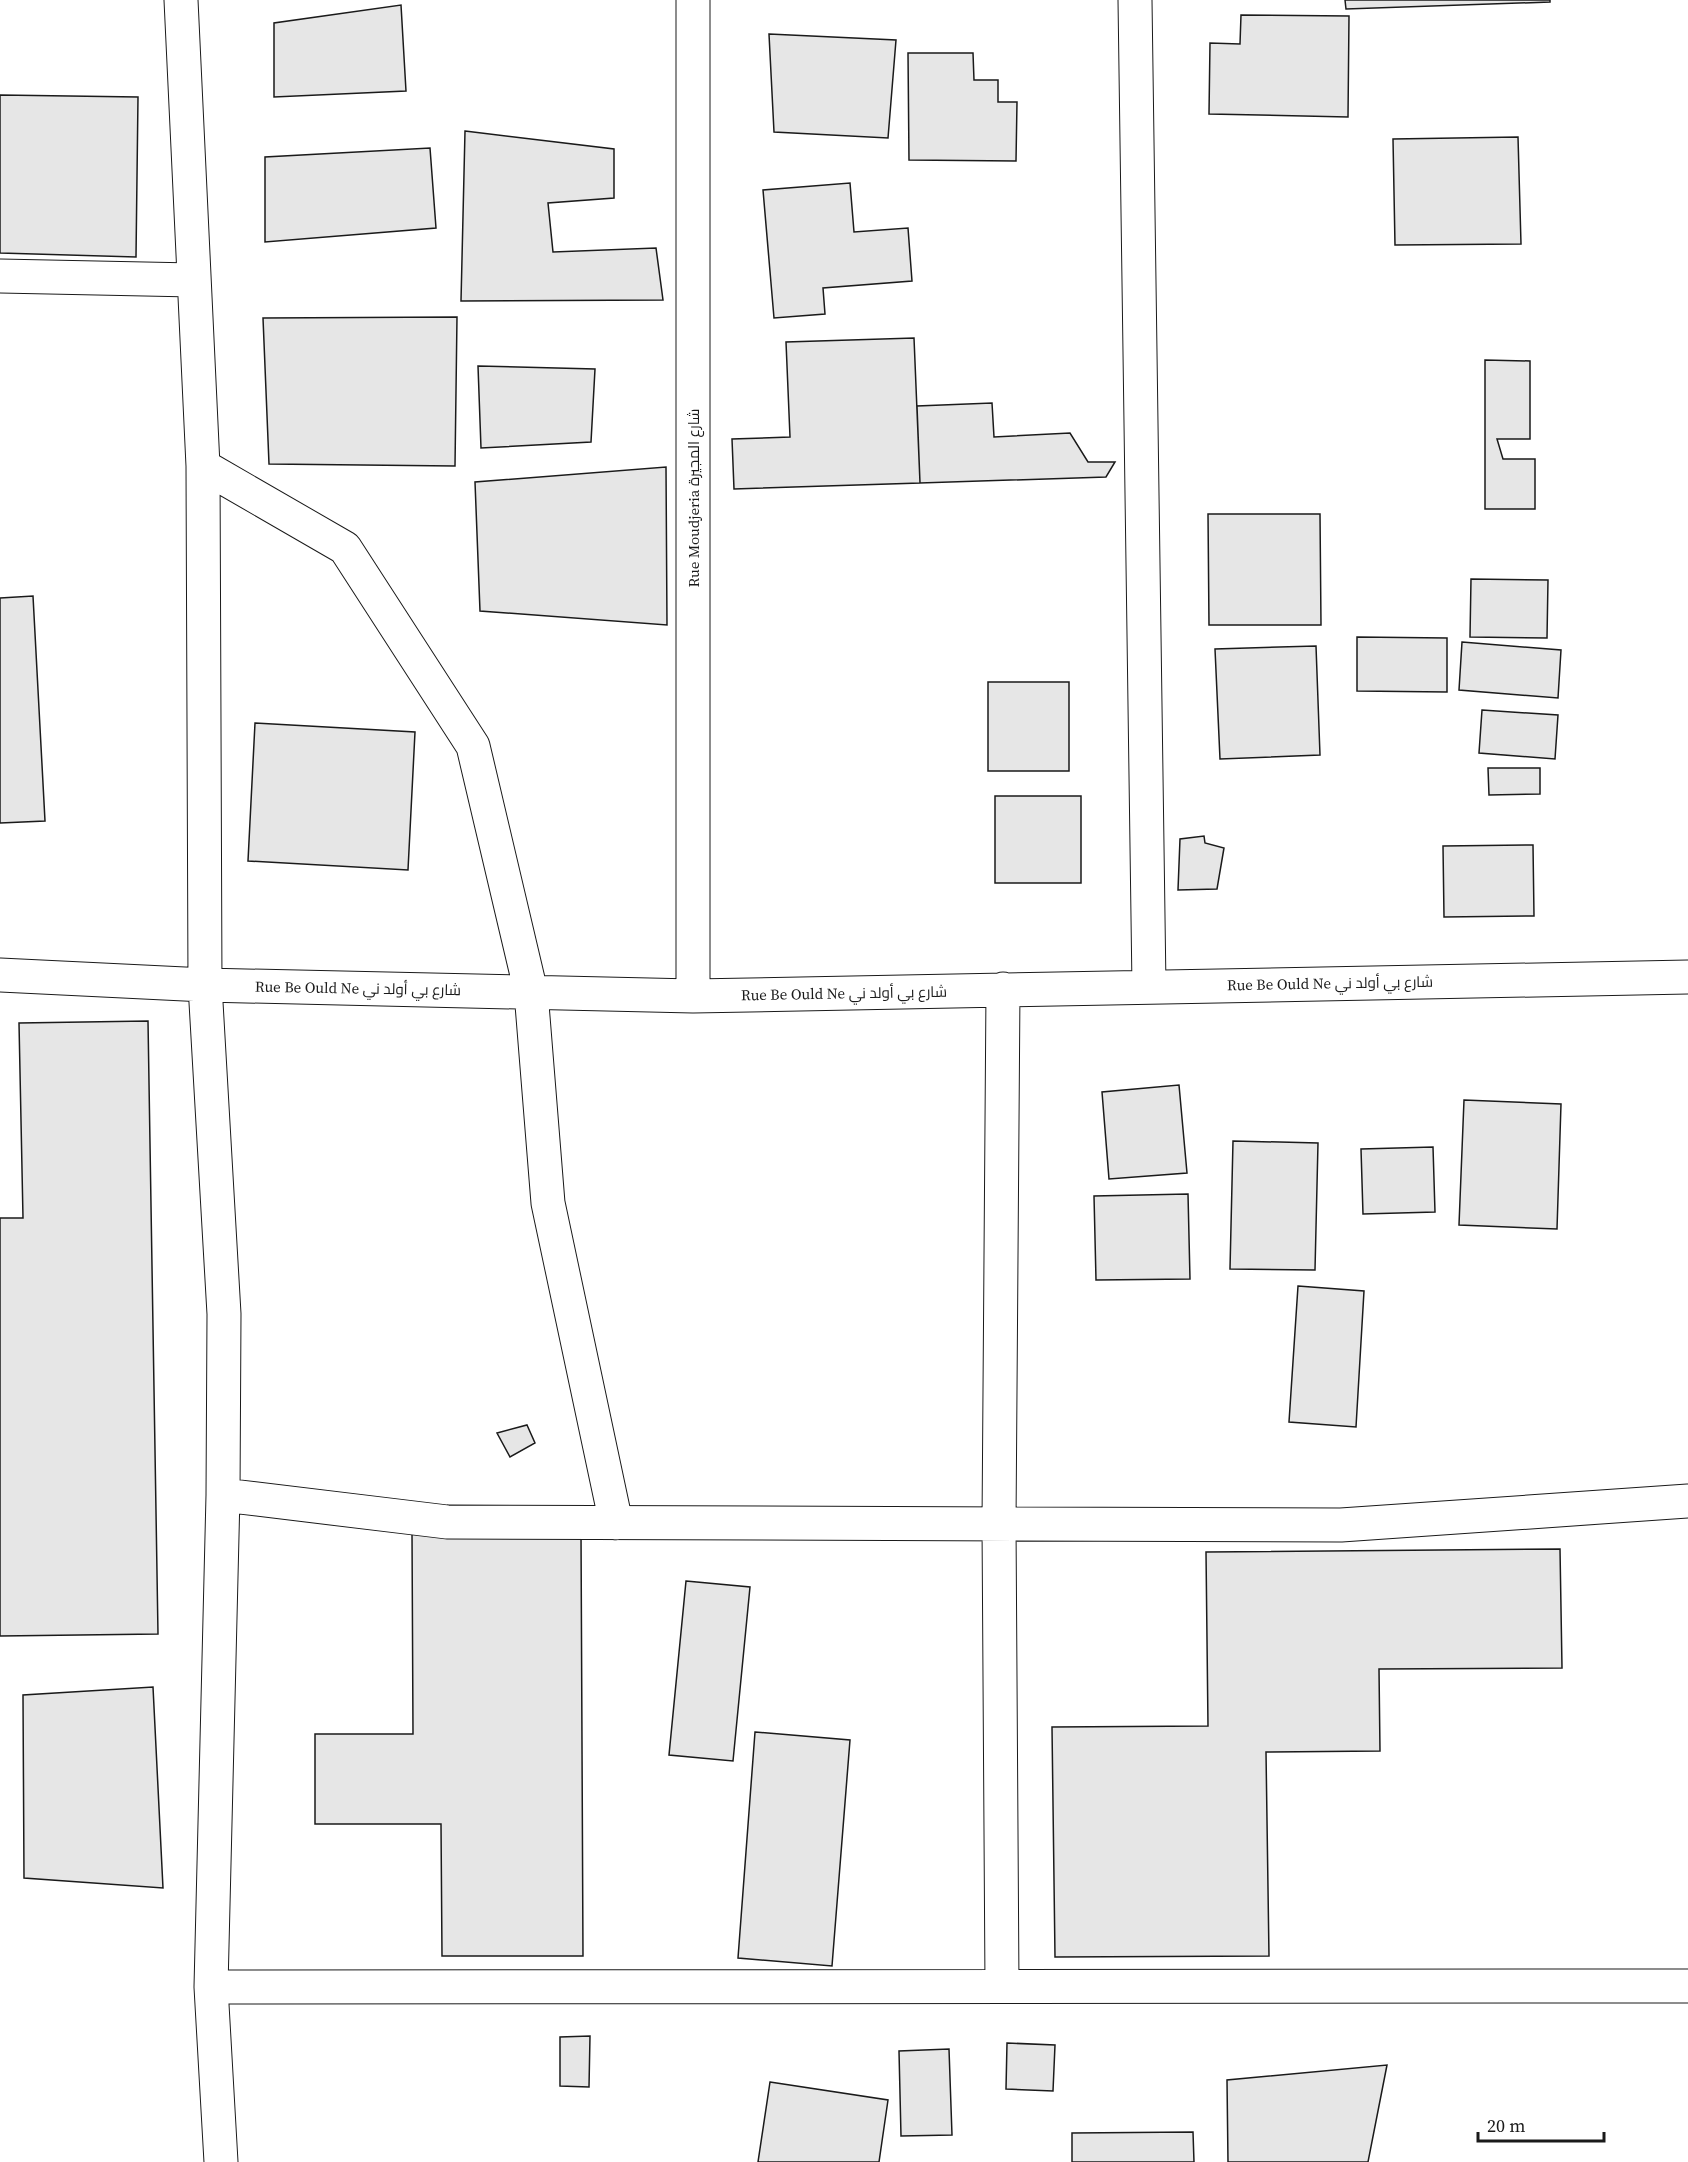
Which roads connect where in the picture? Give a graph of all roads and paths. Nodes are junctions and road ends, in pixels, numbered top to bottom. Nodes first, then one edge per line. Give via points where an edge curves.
1 (181, 0) edge
2 (693, 0) edge
3 (1134, 0) edge
4 (0, 276) edge
5 (193, 280) junction
6 (203, 466) junction
7 (0, 975) edge
8 (1688, 977) edge
9 (205, 985) junction
10 (1149, 987) junction
11 (1003, 989) junction
12 (531, 992) junction
13 (693, 996) junction
14 (223, 1495) junction
15 (1688, 1502) edge
16 (616, 1523) junction
17 (999, 1524) junction
18 (1002, 1986) junction
19 (1688, 1986) edge
20 (211, 1987) junction
21 (221, 2162) edge

1 - 5 street
2 - 13 street, Rue Moudjeria شارع المجيرة
3 - 10 street
4 - 5 street
5 - 6 street
6 - 9 street
6 - 12 street via 345,548 473,746
7 - 9 street, Rue Be Ould Ne شارع بي أولد ني
8 - 10 street, Rue Be Ould Ne شارع بي أولد ني
9 - 12 street, Rue Be Ould Ne شارع بي أولد ني
9 - 14 street via 224,1314
10 - 11 street, Rue Be Ould Ne شارع بي أولد ني
11 - 13 street, Rue Be Ould Ne شارع بي أولد ني
11 - 17 street
12 - 13 street, Rue Be Ould Ne شارع بي أولد ني
12 - 16 street via 548,1203
14 - 16 street via 447,1522
14 - 20 street
15 - 17 street via 1341,1525
16 - 17 street
17 - 18 street
18 - 19 street
18 - 20 street
20 - 21 street

